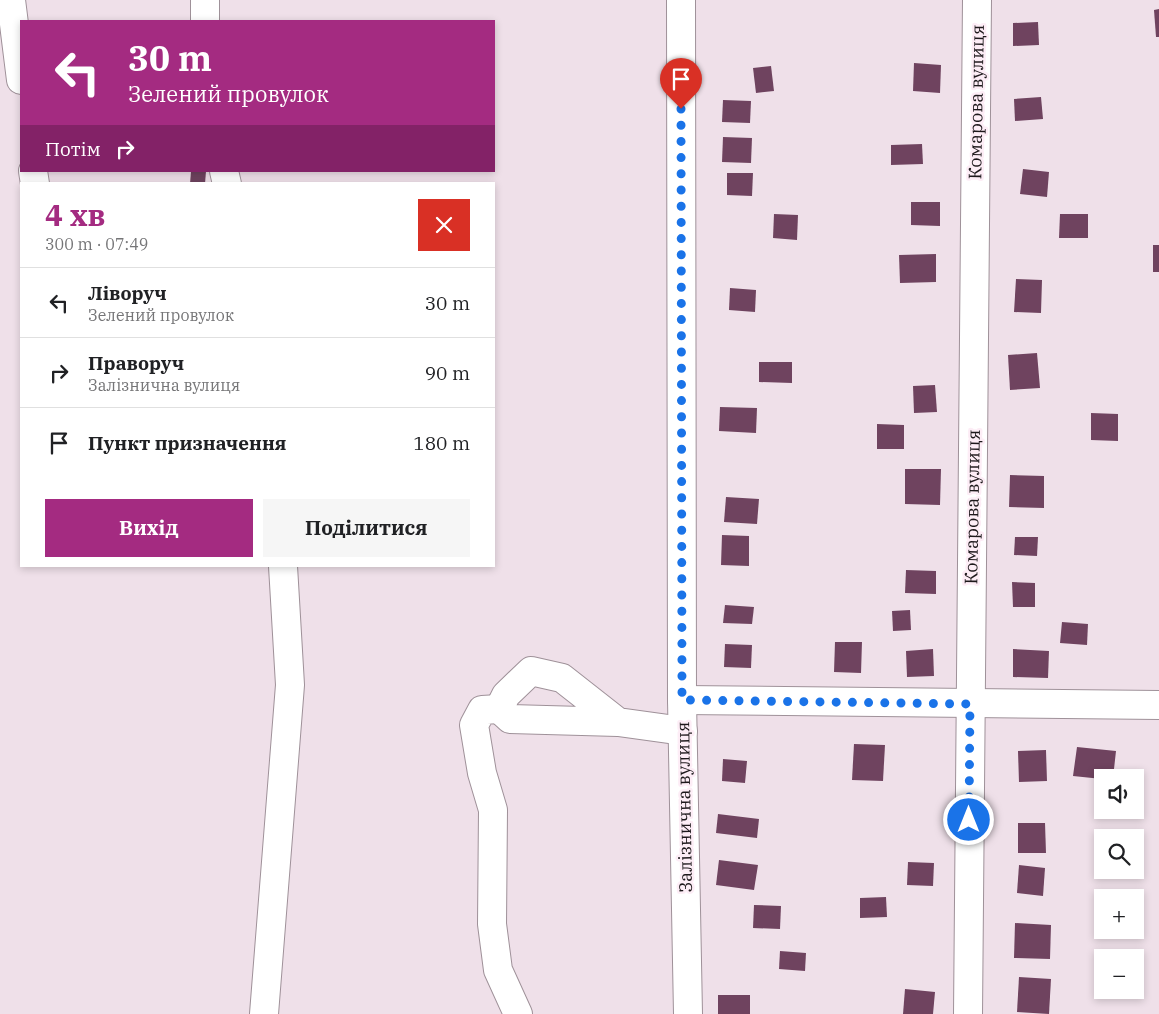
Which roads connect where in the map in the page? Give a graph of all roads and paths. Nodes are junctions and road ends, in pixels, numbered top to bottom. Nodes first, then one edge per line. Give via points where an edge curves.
1 (11, 0) edge
2 (205, 0) edge
3 (680, 0) edge
4 (977, 0) edge
5 (205, 20) edge
6 (20, 72) edge
7 (283, 567) edge
8 (682, 700) junction
9 (970, 704) junction
10 (1159, 705) edge
11 (499, 709) junction
12 (618, 722) junction
13 (683, 731) junction
14 (264, 1014) edge
15 (518, 1014) edge
16 (688, 1014) edge
17 (968, 1014) edge

1 - 6 street
2 - 5 street
3 - 8 street, Залізнична вулиця
4 - 9 street, Комарова вулиця
7 - 14 street via 290,685
8 - 9 street
8 - 13 street, Залізнична вулиця
9 - 10 street
9 - 17 street, Комарова вулиця
11 - 12 street via 510,719
11 - 12 street via 506,695 532,671 562,678
11 - 15 street via 482,710 474,725 482,773 493,810 492,924 498,970
12 - 13 street
13 - 16 street, Залізнична вулиця

